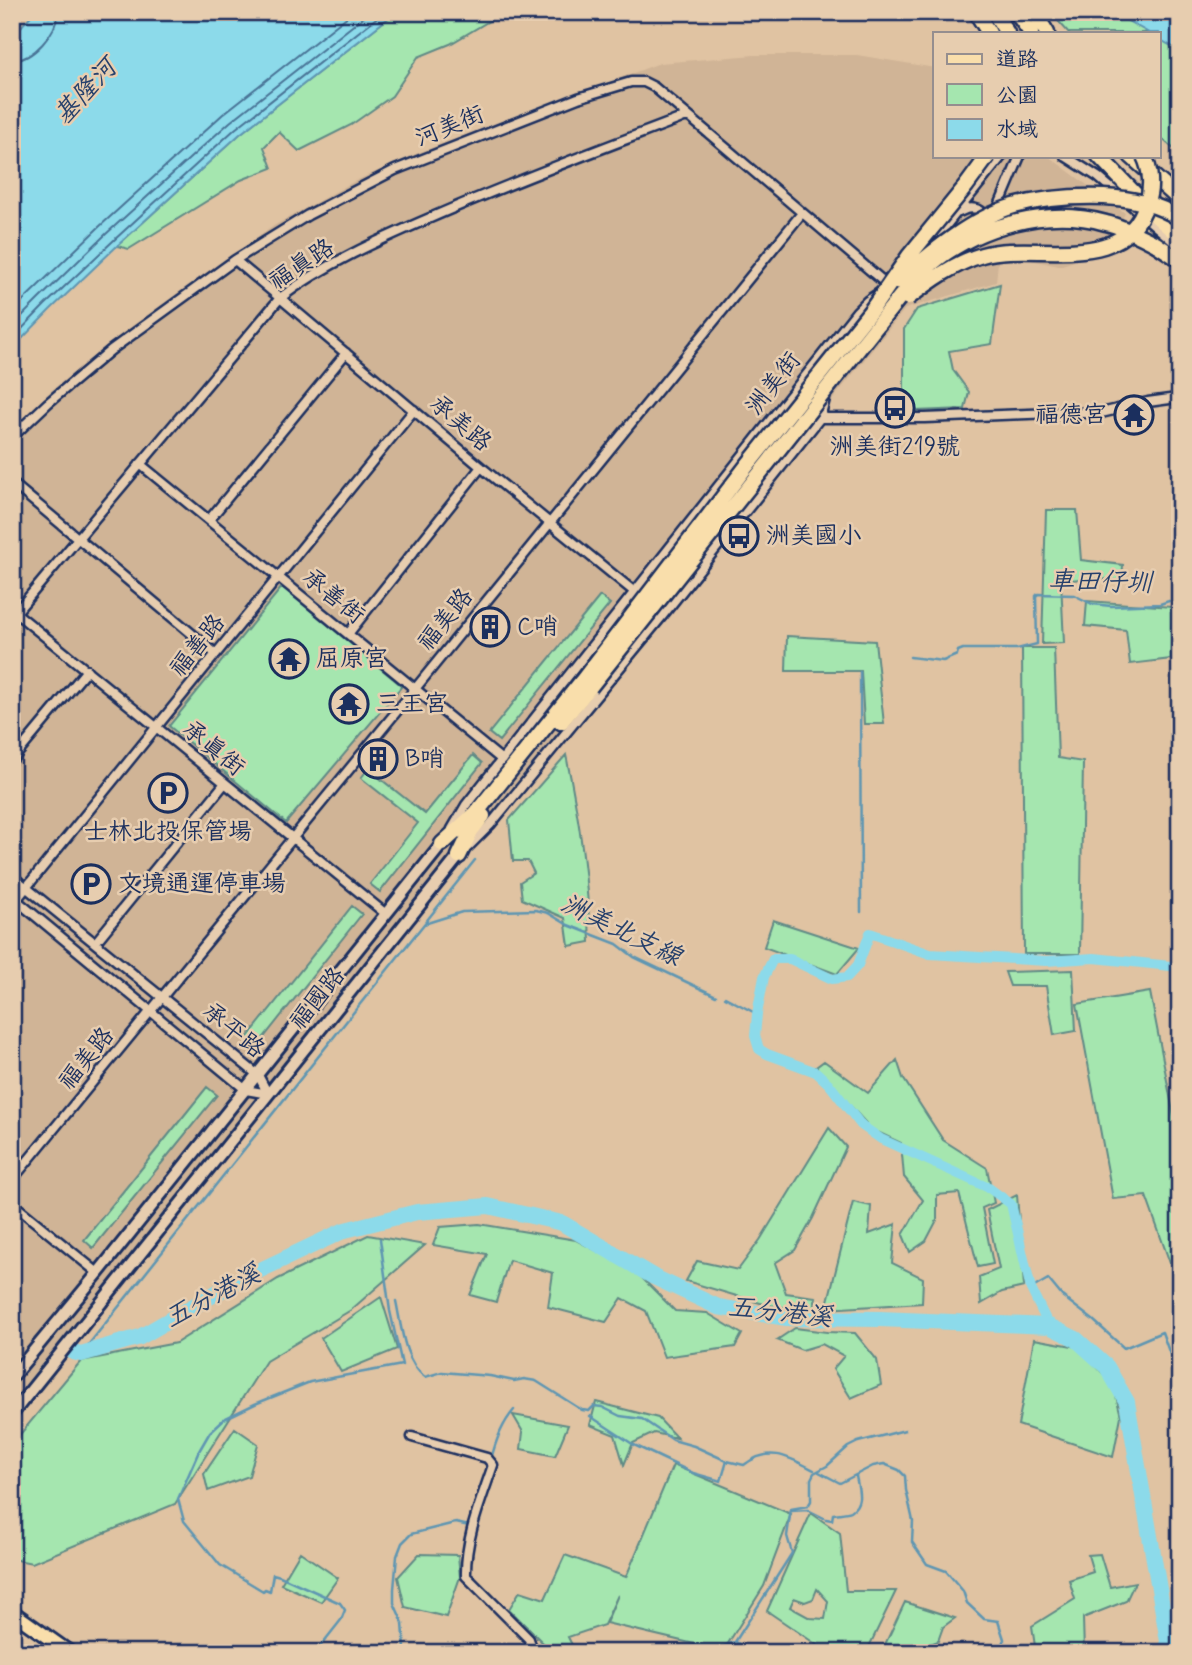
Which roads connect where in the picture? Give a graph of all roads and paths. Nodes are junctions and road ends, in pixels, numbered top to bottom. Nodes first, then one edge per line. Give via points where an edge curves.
1 (976, 12) edge
2 (994, 12) edge
3 (1016, 12) edge
4 (1034, 12) edge
5 (988, 32) edge
6 (1006, 32) edge
7 (1030, 32) edge
8 (1046, 32) edge
9 (687, 116) junction
10 (987, 158) edge
11 (1000, 158) edge
12 (1019, 158) edge
13 (1068, 158) edge
14 (1101, 158) edge
15 (1133, 158) edge
16 (1145, 158) edge
17 (1180, 200) edge
18 (956, 213) junction
19 (802, 214) junction
20 (1180, 219) edge
21 (989, 227) junction
22 (1180, 237) edge
23 (1180, 247) edge
24 (235, 260) junction
25 (1180, 260) edge
26 (890, 287) junction
27 (280, 298) junction
28 (904, 299) junction
29 (879, 312) junction
30 (346, 354) junction
31 (1177, 398) dead end
32 (414, 410) junction
33 (820, 418) junction
34 (12, 437) edge
35 (140, 464) junction
36 (481, 467) junction
37 (12, 483) edge
38 (209, 520) junction
39 (550, 523) junction
40 (78, 538) junction
41 (279, 577) junction
42 (634, 592) junction
43 (14, 615) edge
44 (663, 615) junction
45 (348, 634) junction
46 (216, 654) junction
47 (86, 670) junction
48 (586, 684) junction
49 (415, 689) junction
50 (157, 727) junction
51 (502, 760) junction
52 (12, 761) edge
53 (225, 783) junction
54 (293, 838) junction
55 (442, 844) junction
56 (459, 856) junction
57 (12, 876) edge
58 (27, 888) junction
59 (14, 901) edge
60 (386, 914) junction
61 (95, 943) junction
62 (161, 998) junction
63 (151, 1010) junction
64 (258, 1075) junction
65 (246, 1090) junction
66 (268, 1094) junction
67 (12, 1180) edge
68 (12, 1203) edge
69 (98, 1273) junction
70 (12, 1377) edge
71 (12, 1414) edge
72 (412, 1437) dead end
73 (12, 1612) edge
74 (12, 1646) edge
75 (22, 1653) edge
76 (70, 1653) edge
77 (527, 1653) edge

1 - 5 highway
2 - 6 highway
3 - 7 highway
4 - 8 highway
9 - 19 street, 河美街
9 - 24 street, 河美街 via 644,82 578,98 395,170
9 - 27 street, 福真路 via 494,190 382,239
10 - 29 highway, bridge via 909,256
11 - 18 street, 洲美街
12 - 21 street, 洲美街
13 - 23 street via 1098,177
14 - 22 highway, bridge
15 - 17 highway, bridge
16 - 29 highway, bridge via 1149,197 1135,225 1120,239 1086,251 982,255
18 - 21 street via 979,209
18 - 26 street, 洲美街 via 910,270
19 - 26 street, 河美街
19 - 39 street, 福美路
20 - 29 highway, bridge via 1132,200 1110,197 1070,196 1012,207 966,229 919,262
21 - 28 street, 洲美街 via 965,266
24 - 27 street, 承美路
24 - 34 street, 河美街 via 111,350
25 - 29 highway, bridge via 1107,223 1078,218 1020,221 987,231 951,250
26 - 28 street, 河美街
26 - 42 street, 洲美街 via 857,311
27 - 30 street, 承美路
27 - 35 street, 福真路
28 - 33 street, 洲美街 via 874,323 846,355 834,374
29 - 48 highway, bridge
30 - 32 street, 承美路
30 - 38 street
31 - 33 street via 1101,413
32 - 36 street, 承美路
32 - 41 street, 福善路
33 - 44 street, 洲美街
35 - 38 street, 承善街
35 - 40 street, 福真路
36 - 39 street, 承美路
36 - 45 street
37 - 40 street
38 - 41 street, 承善街
39 - 42 street, 承美路
39 - 49 street, 福美路
40 - 43 street, 福真路
40 - 46 street
41 - 45 street, 承善街
41 - 46 street, 福善路
42 - 44 street, 承美路
42 - 51 street, 福國路
43 - 47 street, 承真街
44 - 56 street, 福國路 via 490,825
45 - 49 street, 承善街
46 - 50 street, 福善路
47 - 50 street, 承真街
47 - 52 street
48 - 55 highway via 476,813
48 - 56 highway via 471,831
49 - 51 street, 承善街
49 - 54 street, 福美路
50 - 53 street, 承真街
50 - 58 street, 福善路
51 - 55 street, 福國路
53 - 54 street, 承真街
53 - 61 street
54 - 60 street, 承真街
54 - 62 street, 福美路
55 - 60 street, 福國路
56 - 66 street, 福國路
57 - 58 street, 承平路
58 - 59 street, 福善路
58 - 61 street, 承平路
59 - 63 street, 承平路
60 - 64 street, 福國路
61 - 62 street, 承平路
62 - 63 street, 福美路
62 - 64 street, 承平路
63 - 65 street, 承平路
63 - 67 street, 福美路
64 - 65 street, 福國路
64 - 66 street, 承平路
65 - 66 street, 承平路
65 - 69 street, 福國路
66 - 71 street, 福國路
68 - 69 street
69 - 70 street, 福國路
72 - 77 street via 487,1458 493,1465 465,1558 466,1576 529,1639
73 - 76 main road
74 - 75 main road

